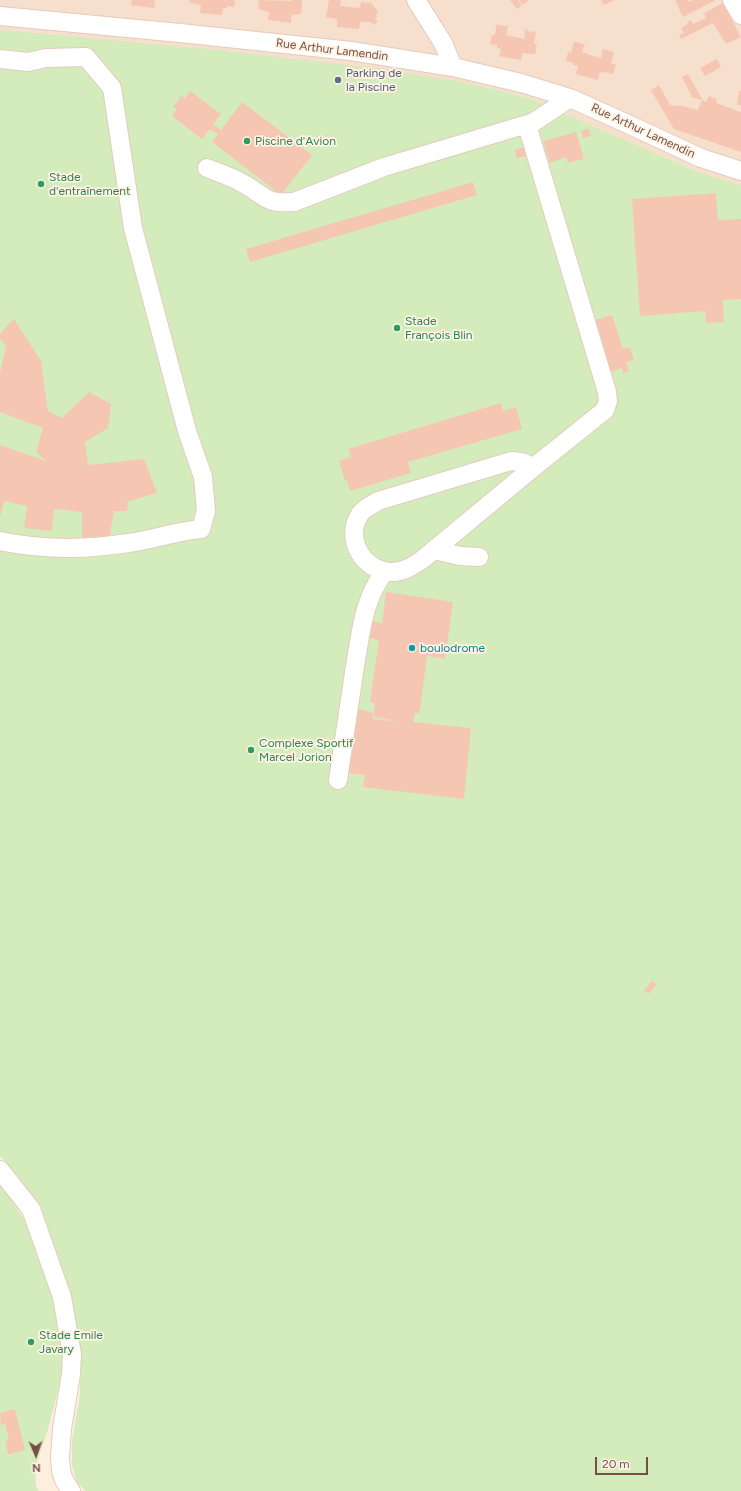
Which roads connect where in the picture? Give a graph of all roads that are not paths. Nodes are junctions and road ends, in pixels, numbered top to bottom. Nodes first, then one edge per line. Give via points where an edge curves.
1 (416, 0) edge
2 (732, 0) edge
3 (741, 15) edge
4 (0, 16) edge
5 (0, 59) edge
6 (453, 68) junction
7 (570, 98) junction
8 (526, 125) junction
9 (207, 168) dead end
10 (741, 171) edge
11 (534, 467) junction
12 (0, 541) edge
13 (434, 550) junction
14 (479, 558) dead end
15 (385, 571) junction
16 (338, 780) dead end
17 (0, 1170) edge
18 (71, 1491) edge

1 - 6 street via 443,43
2 - 3 street
4 - 6 street, Rue Arthur Lamendin via 343,50
5 - 12 street via 28,62 46,58 86,57 112,88 133,228 186,431 203,477 206,510 201,529 130,543 79,549
6 - 7 street, Rue Arthur Lamendin via 521,83
7 - 8 street
7 - 10 street, Rue Arthur Lamendin via 701,158
8 - 9 street via 384,167 294,202 268,201 243,184
8 - 11 street via 608,401 606,410
11 - 13 street
11 - 15 street via 511,461 378,501 368,507 360,513 356,525 356,546 369,564
13 - 14 street
13 - 15 street via 408,569
15 - 16 street via 365,608
17 - 18 street via 31,1209 62,1297 72,1354 60,1457 62,1476

